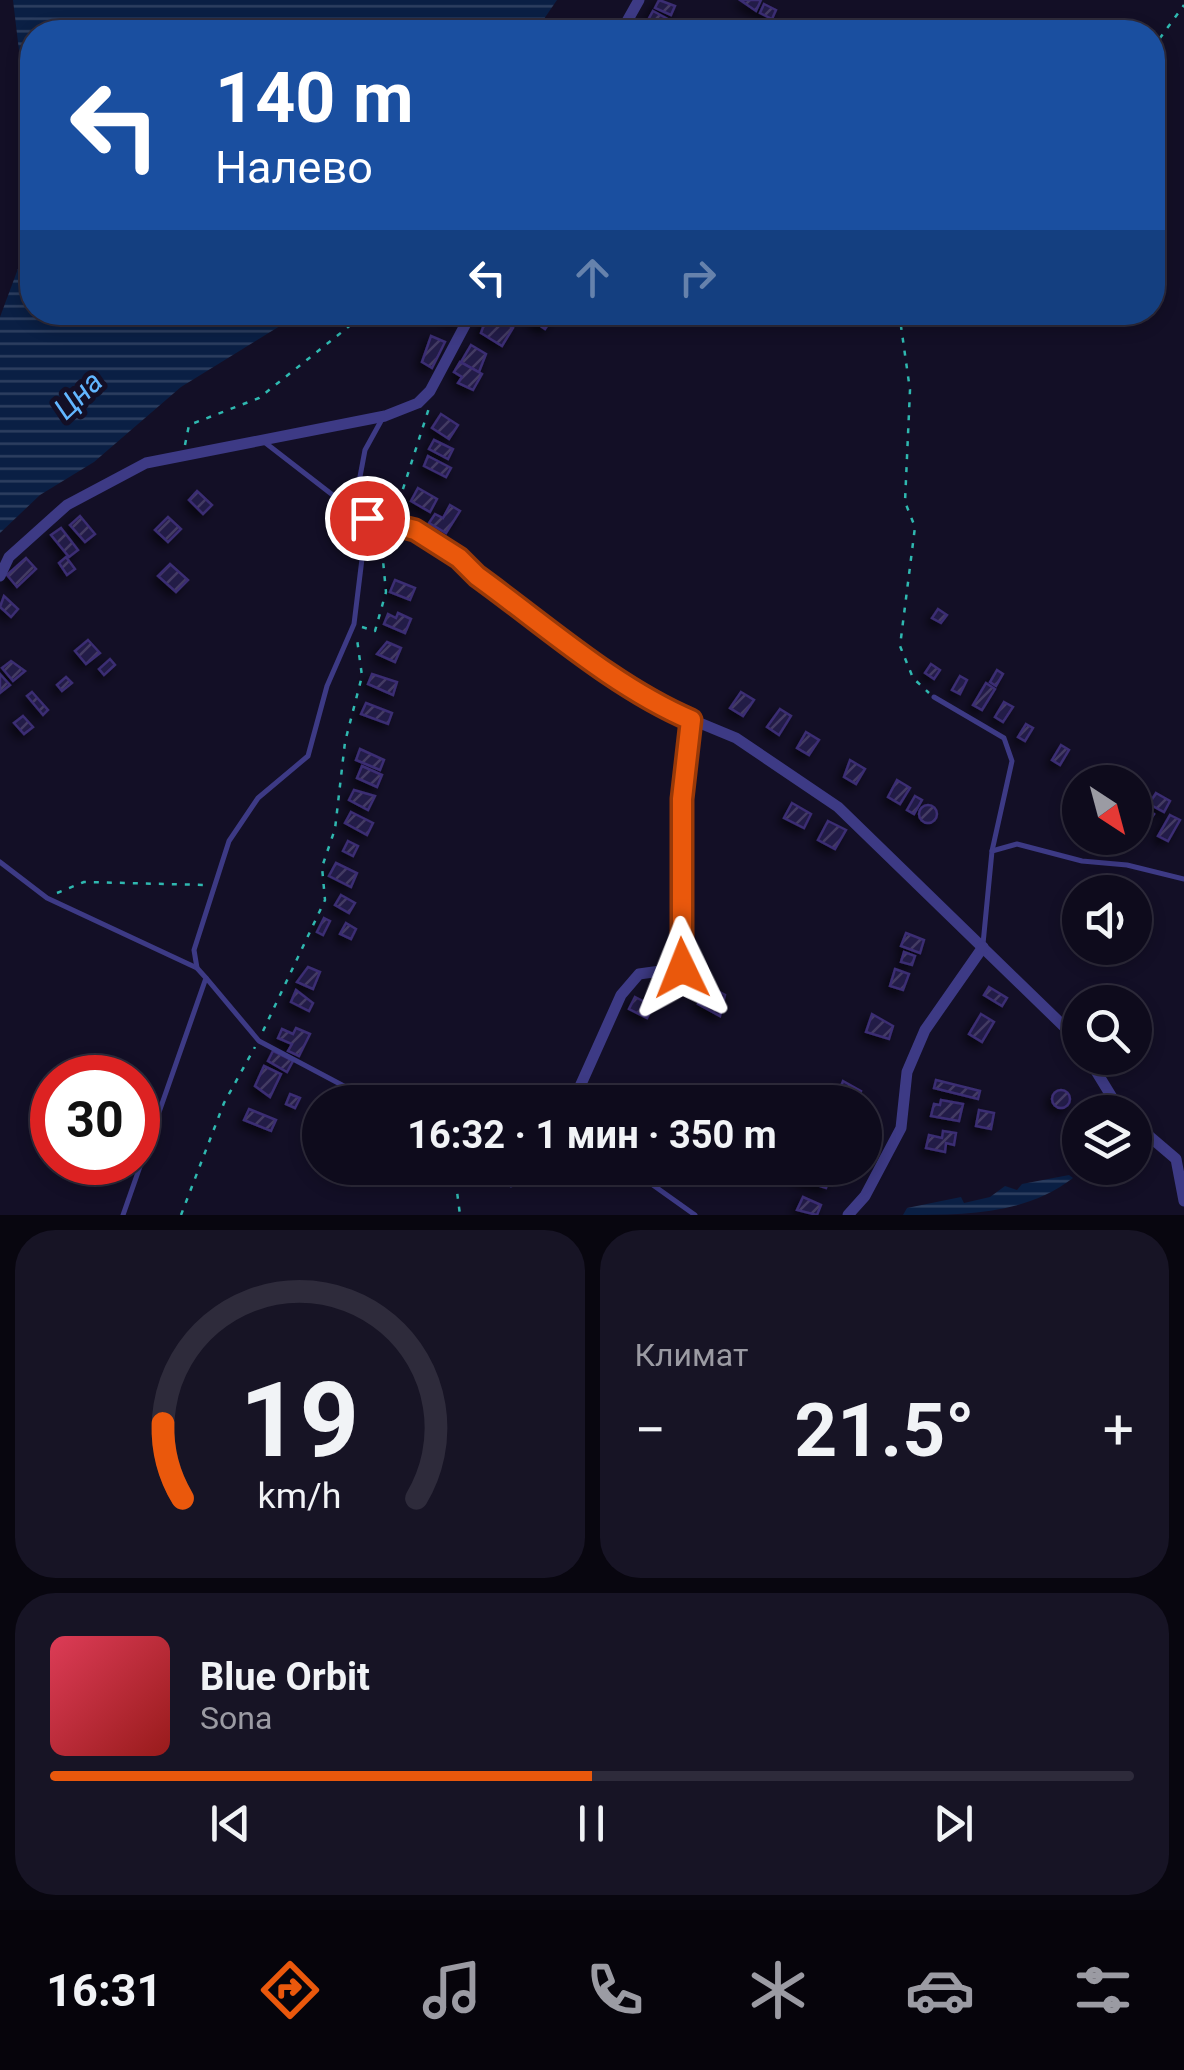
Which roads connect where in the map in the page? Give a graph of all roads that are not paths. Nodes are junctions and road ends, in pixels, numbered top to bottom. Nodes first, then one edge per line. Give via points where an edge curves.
1 (465, 325) edge
2 (385, 416) junction
3 (263, 441) junction
4 (356, 498) junction
5 (367, 518) junction
6 (0, 576) edge
7 (934, 698) road end
8 (691, 720) junction
9 (992, 851) junction
10 (0, 862) edge
11 (1184, 879) edge
12 (983, 948) junction
13 (197, 968) junction
14 (206, 978) junction
15 (1062, 1025) edge
16 (342, 1085) edge
17 (581, 1085) edge
18 (1152, 1139) edge
19 (652, 1185) edge
20 (1184, 1201) edge
21 (123, 1215) edge
22 (694, 1215) edge
23 (848, 1215) edge

1 - 2 street via 430,391
2 - 3 street
2 - 4 lane via 370,433
3 - 4 lane via 334,496
3 - 6 street via 146,463 67,506 9,558
4 - 5 lane
5 - 8 street via 415,530 602,666
5 - 13 lane via 354,624 327,686 308,756 258,798 230,842 194,950
7 - 9 lane via 1010,747
8 - 12 street via 736,738 838,807
8 - 17 street via 682,799 682,968 639,974 621,995
9 - 11 lane via 1017,844
9 - 12 lane
10 - 13 lane via 47,898
12 - 15 street
12 - 23 street via 925,1030 907,1072 901,1128
13 - 14 lane
14 - 16 lane via 259,1041
14 - 21 lane
18 - 20 street via 1176,1159
19 - 22 lane

